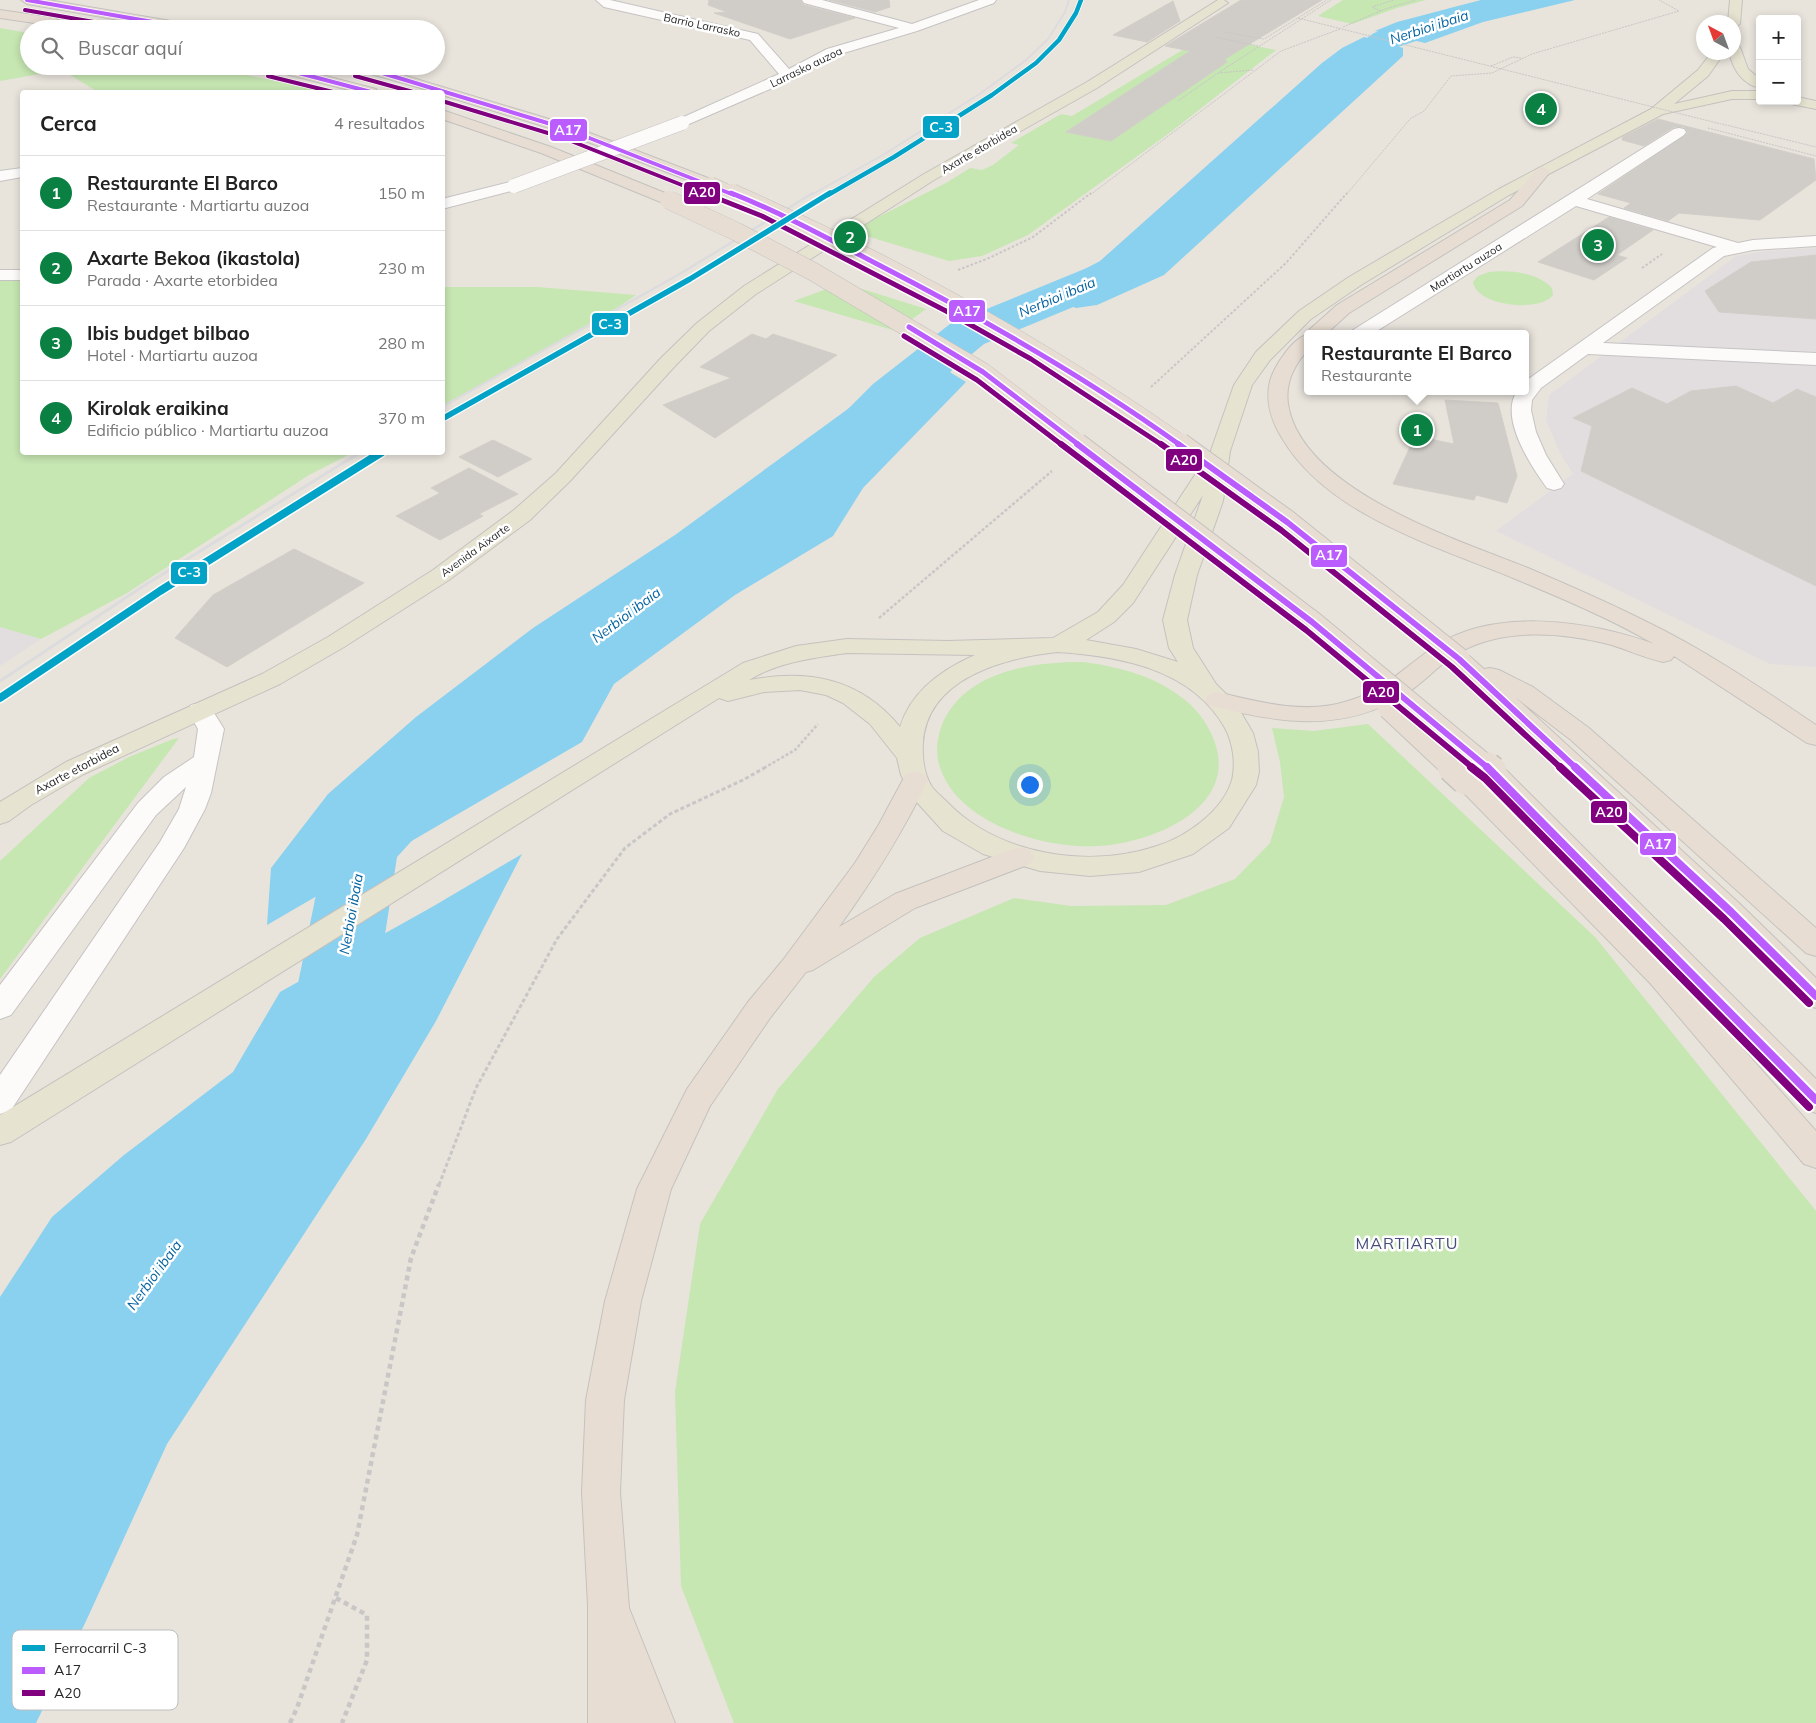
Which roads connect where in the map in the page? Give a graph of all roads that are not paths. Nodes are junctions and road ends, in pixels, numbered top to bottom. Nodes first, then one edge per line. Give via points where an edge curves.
1 (27, 0) edge
2 (602, 0) edge
3 (808, 0) edge
4 (990, 0) edge
5 (1205, 0) edge
6 (1736, 0) edge
7 (1225, 2) edge
8 (0, 14) edge
9 (1735, 15) edge
10 (38, 20) edge
11 (142, 20) edge
12 (913, 28) junction
13 (1713, 60) edge
14 (1737, 60) edge
15 (306, 75) edge
16 (389, 75) edge
17 (788, 76) junction
18 (1756, 81) edge
19 (363, 90) edge
20 (441, 90) edge
21 (445, 91) edge
22 (1756, 95) edge
23 (1801, 101) edge
24 (1816, 105) edge
25 (1656, 112) junction
26 (445, 115) edge
27 (1679, 132) dead end
28 (1542, 172) junction
29 (20, 173) edge
30 (0, 176) edge
31 (1574, 200) junction
32 (445, 203) edge
33 (1816, 240) edge
34 (1737, 248) junction
35 (0, 275) edge
36 (20, 275) edge
37 (740, 298) joint
38 (1319, 330) edge
39 (1365, 330) edge
40 (1304, 344) edge
41 (1583, 348) junction
42 (1816, 358) edge
43 (1530, 383) edge
44 (1524, 395) edge
45 (1220, 451) junction
46 (1554, 484) dead end
47 (1048, 646) junction
48 (1459, 659) junction
49 (1735, 684) junction
50 (1213, 696) junction
51 (200, 711) junction
52 (676, 714) junction
53 (157, 730) joint
54 (1816, 737) edge
55 (908, 754) junction
56 (204, 762) junction
57 (1479, 776) junction
58 (915, 780) junction
59 (0, 815) edge
60 (1020, 857) junction
61 (1816, 945) edge
62 (793, 968) junction
63 (1816, 996) edge
64 (0, 1007) edge
65 (1816, 1100) edge
66 (0, 1101) edge
67 (0, 1132) edge
68 (1816, 1154) edge
69 (608, 1605) junction
70 (610, 1723) edge
71 (653, 1723) edge

1 - 11 highway
2 - 17 street, Barrio Larrasko via 608,4 754,36
3 - 12 street
4 - 12 street, Larrasko auzoa
5 - 7 main road
6 - 9 main road
7 - 37 main road, Axarte etorbidea via 1192,16 1092,85 929,177
8 - 10 highway
12 - 17 street, Larrasko auzoa via 832,52
13 - 25 main road via 1703,73
14 - 18 main road via 1742,72
15 - 19 highway
16 - 20 highway, bridge
17 - 32 street, Larrasko auzoa, bridge via 682,124 514,186
21 - 48 highway, bridge via 564,128 766,208 1036,350 1134,413 1287,522
22 - 25 main road via 1732,95
23 - 24 main road
25 - 28 main road
26 - 57 highway, bridge via 546,150 669,200 737,232 812,271 983,372 1312,622 1336,658
27 - 31 street, Martiartu auzoa
28 - 38 highway via 1516,203 1343,309
28 - 45 main road via 1421,241 1305,315 1263,356 1243,385
29 - 30 street
31 - 34 street
31 - 39 street, Martiartu auzoa
33 - 34 street
34 - 41 street via 1719,252
35 - 36 street
37 - 51 main road, Avenida Aixarte via 703,327 668,362 563,477 522,515 479,548 441,576 309,658 246,692
40 - 49 highway via 1279,378 1276,394 1278,411 1293,442 1331,481 1368,506 1413,528 1654,634
41 - 42 street
41 - 43 street
44 - 46 street via 1522,420 1540,463
45 - 47 main road via 1132,591 1118,607 1097,625
45 - 50 main road via 1212,501 1186,576 1175,620 1181,648
47 - 50 main road via 1113,650 1140,656 1189,678
47 - 52 main road via 847,646 796,653 751,668
47 - 55 main road via 995,656 971,665 944,682 924,703 911,727
48 - 61 highway via 1524,692 1580,734
48 - 63 highway via 1731,912
49 - 50 highway via 1644,648 1592,634 1543,627 1506,630 1460,643 1396,689 1362,706 1322,715 1291,716
49 - 54 highway
50 - 60 main road via 1236,724 1246,750 1246,777 1236,803 1216,827 1186,846 1150,860 1116,865 1064,866
51 - 53 main road, Avenida Aixarte
51 - 56 street via 211,729
52 - 55 main road via 753,685 801,682 824,685 847,694 868,708
52 - 67 main road
53 - 59 main road, Axarte etorbidea via 59,777
55 - 58 main road
56 - 64 street via 176,780 147,809
56 - 66 street via 192,809 170,848
57 - 65 highway via 1678,958
57 - 68 highway
58 - 60 main road via 931,804 954,826 984,844
58 - 62 highway via 865,870
60 - 62 highway via 905,901
62 - 69 highway via 759,1010 698,1098 654,1189 623,1301 606,1400 601,1492
69 - 70 highway
69 - 71 highway

